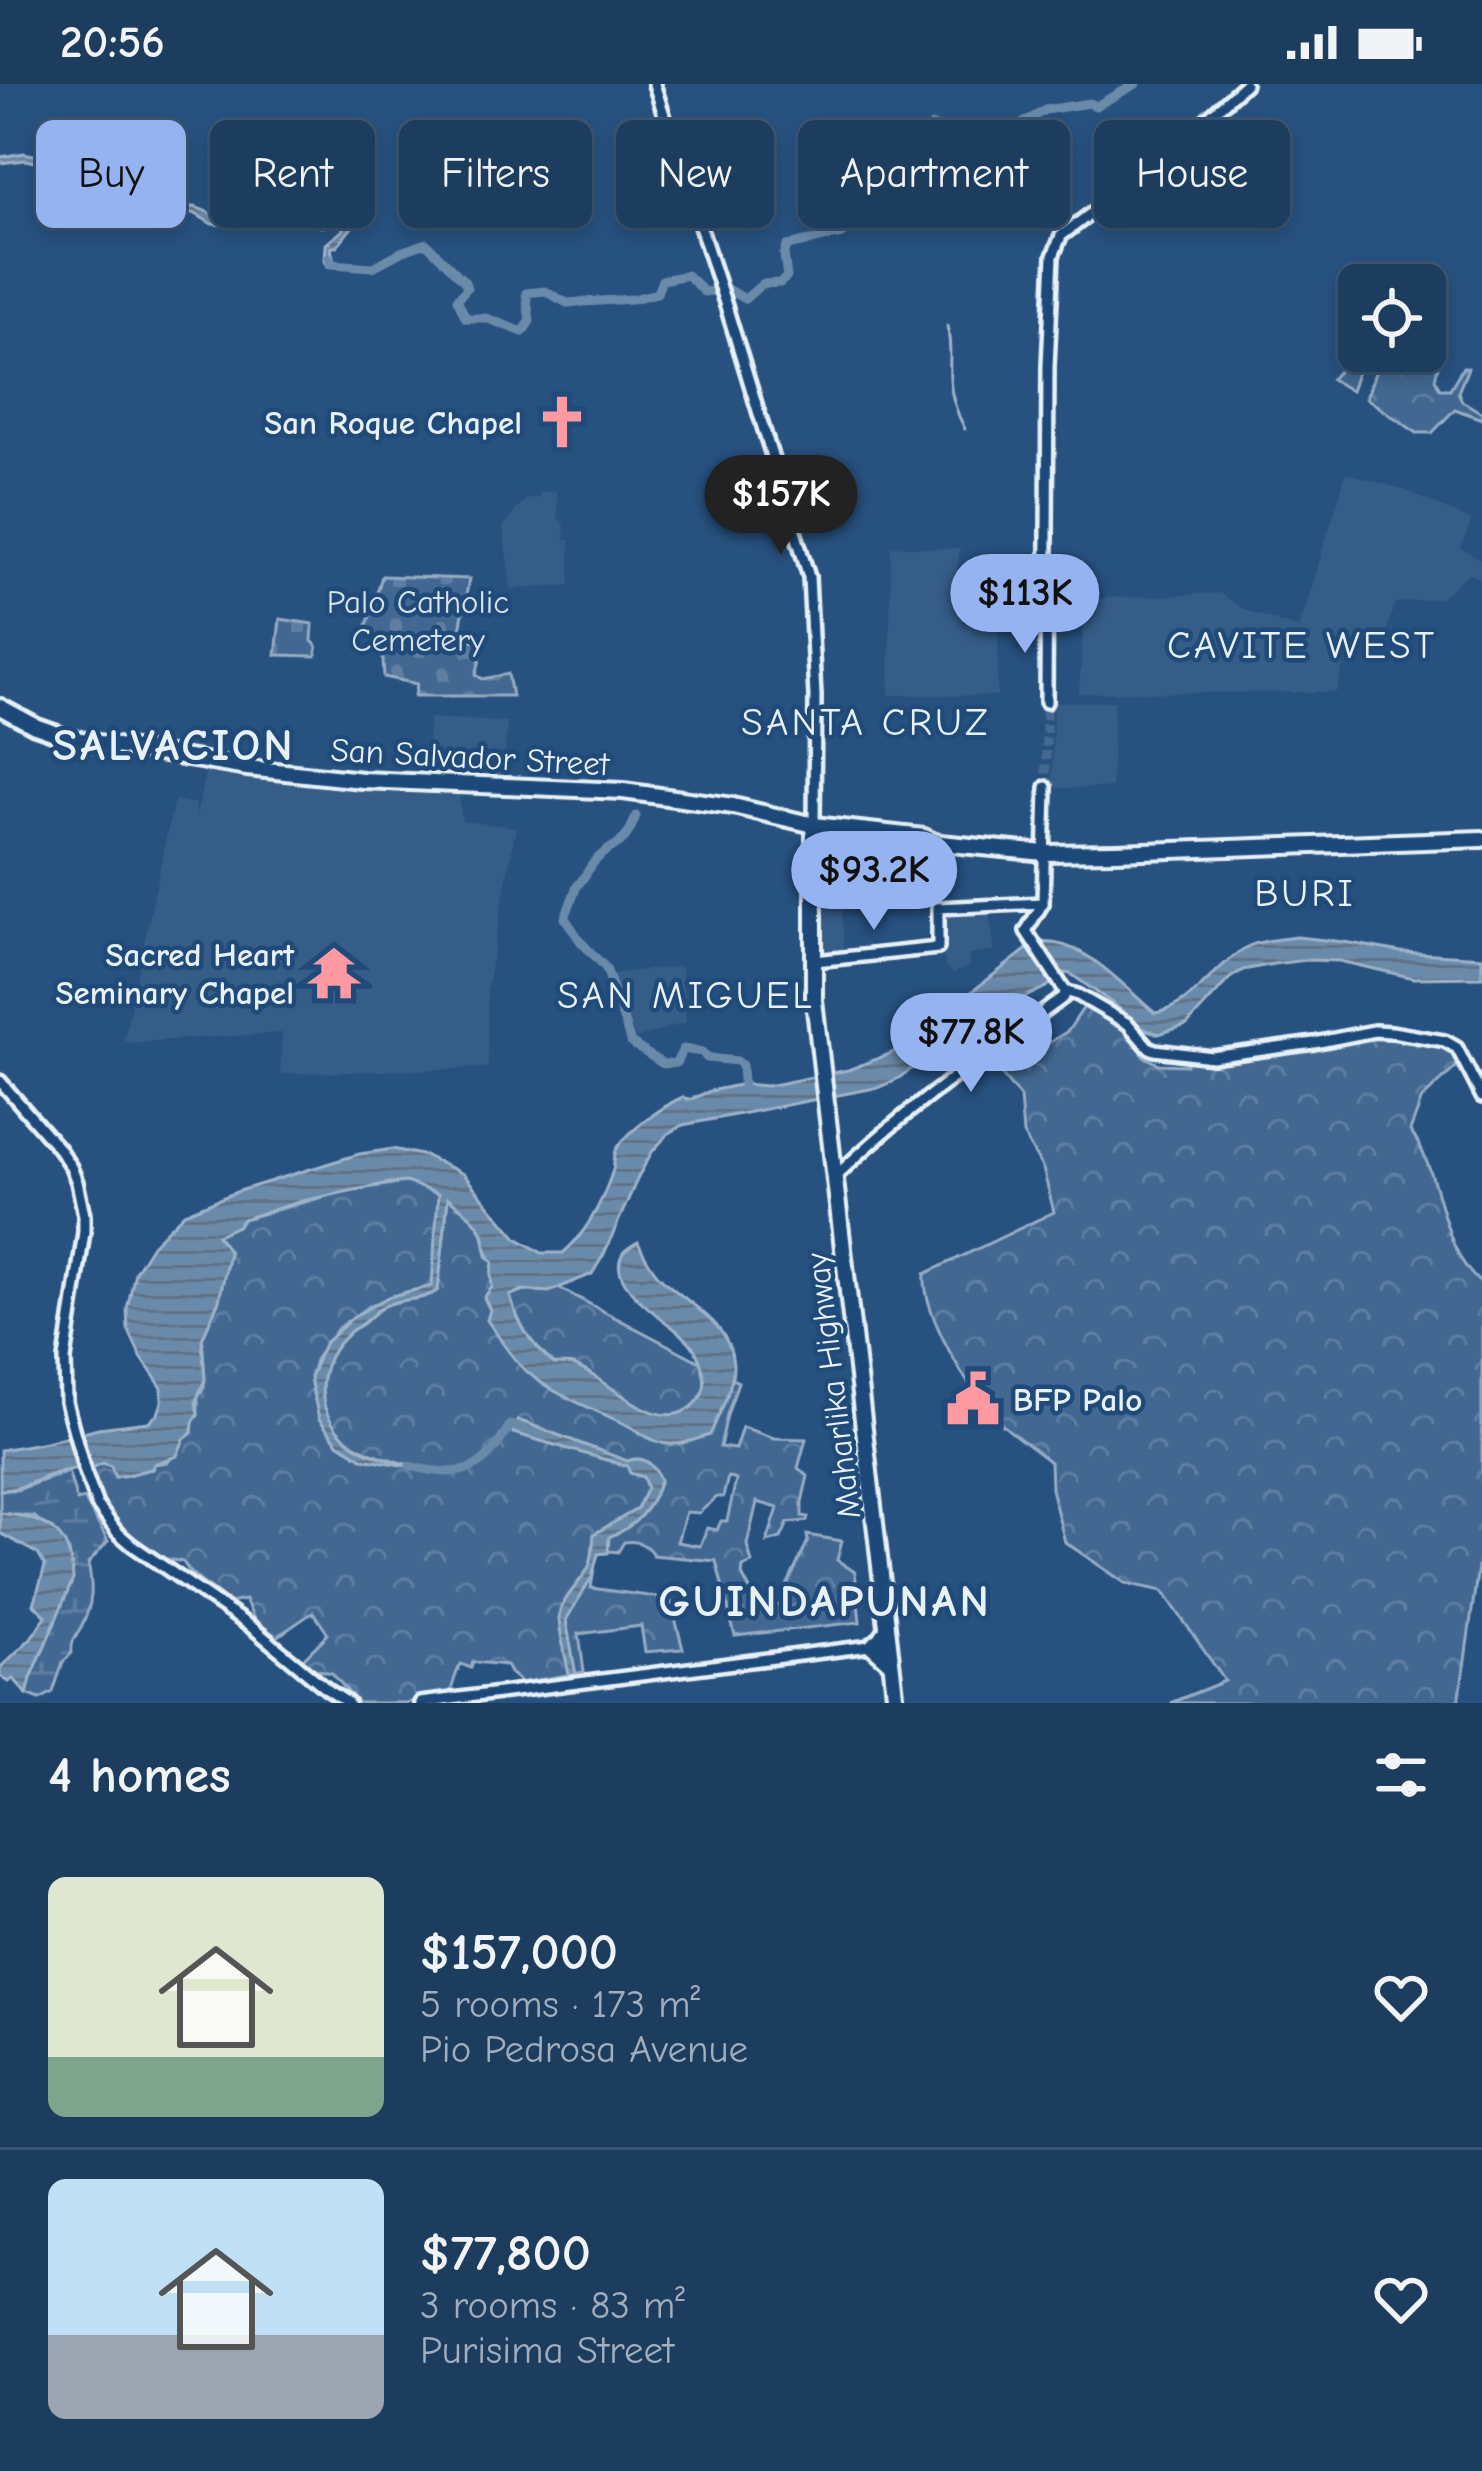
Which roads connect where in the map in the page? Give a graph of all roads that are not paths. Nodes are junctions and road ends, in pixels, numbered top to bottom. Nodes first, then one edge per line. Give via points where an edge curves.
1 (654, 84) edge
2 (1245, 84) edge
3 (1046, 702) tunnel mouth
4 (2, 710) edge
5 (1046, 788) tunnel mouth
6 (819, 829) junction
7 (1482, 839) edge
8 (1045, 853) junction
9 (1042, 903) junction
10 (814, 961) junction
11 (1064, 991) junction
12 (0, 1081) edge
13 (1482, 1097) edge
14 (834, 1178) junction
15 (888, 1636) junction
16 (872, 1646) junction
17 (892, 1664) junction
18 (328, 1690) junction
19 (338, 1703) edge
20 (348, 1703) edge
21 (420, 1703) edge
22 (896, 1703) edge

1 - 6 main road via 808,577
2 - 3 main road via 1061,236 1053,256
4 - 6 highway, San Salvador Street via 69,738 248,768 671,796
5 - 8 main road
6 - 8 highway, San Salvador Street
6 - 10 highway, Maharlika Highway
7 - 8 highway, San Salvador Street
8 - 9 main road
9 - 10 main road via 938,908 938,948
9 - 11 main road via 1026,932
10 - 14 highway, Maharlika Highway
11 - 13 main road via 1128,1024 1148,1047 1176,1055 1211,1057 1374,1031 1445,1041
11 - 14 main road
12 - 18 main road via 71,1167 82,1201 64,1391 97,1505 117,1532
14 - 15 highway, Maharlika Highway
15 - 16 highway
15 - 17 highway, Maharlika Highway
16 - 17 highway
16 - 21 main road
17 - 22 highway, Maharlika Highway
18 - 19 main road
18 - 20 main road

